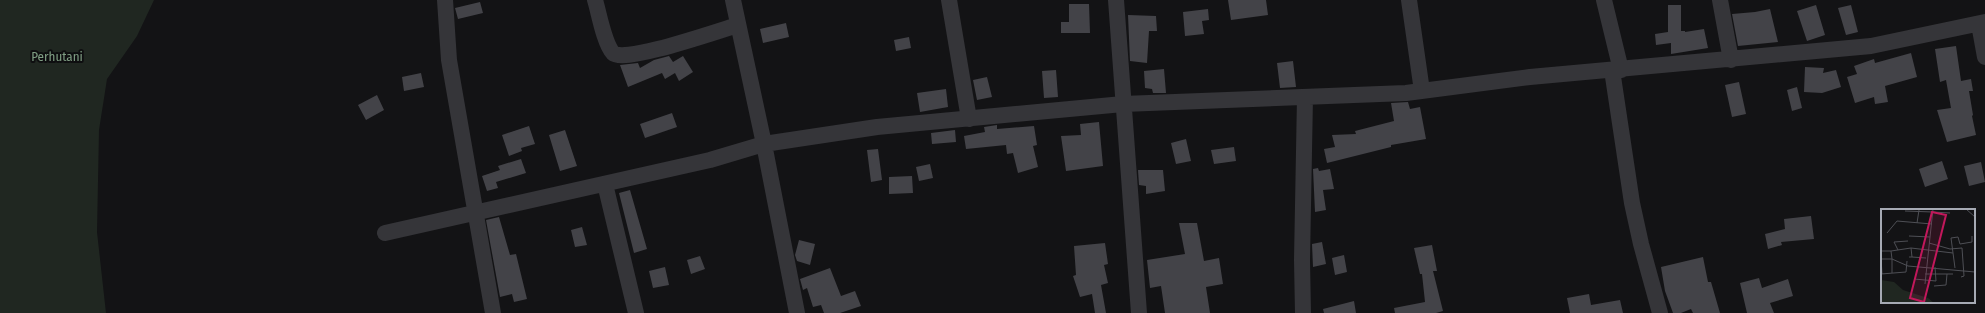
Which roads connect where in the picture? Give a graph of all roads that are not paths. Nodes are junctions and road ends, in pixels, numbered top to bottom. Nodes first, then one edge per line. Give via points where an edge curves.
1 (445, 0) edge
2 (595, 0) edge
3 (733, 0) edge
4 (949, 0) edge
5 (1116, 0) edge
6 (1409, 0) edge
7 (1604, 0) edge
8 (1720, 0) edge
9 (1982, 23) edge
10 (738, 25) junction
11 (1985, 57) edge
12 (1731, 60) junction
13 (1616, 70) junction
14 (1422, 91) junction
15 (1305, 97) junction
16 (1123, 104) junction
17 (969, 119) junction
18 (764, 144) junction
19 (605, 184) junction
20 (477, 213) junction
21 (385, 233) dead end
22 (493, 313) edge
23 (636, 313) edge
24 (797, 313) edge
25 (1139, 313) edge
26 (1303, 313) edge
27 (1660, 313) edge

1 - 20 street via 449,60
2 - 10 street via 607,41 618,56 654,50
3 - 10 street
4 - 17 street
5 - 16 street
6 - 14 street
7 - 13 street
8 - 12 street
9 - 11 street
9 - 12 street via 1871,46
10 - 18 street
12 - 13 street
13 - 14 street
13 - 27 street via 1632,203
14 - 15 street
15 - 16 street
15 - 26 street
16 - 17 street
16 - 25 street
17 - 18 street via 877,127
18 - 19 street via 710,160
18 - 24 street
19 - 20 street
19 - 23 street
20 - 21 street
20 - 22 street

